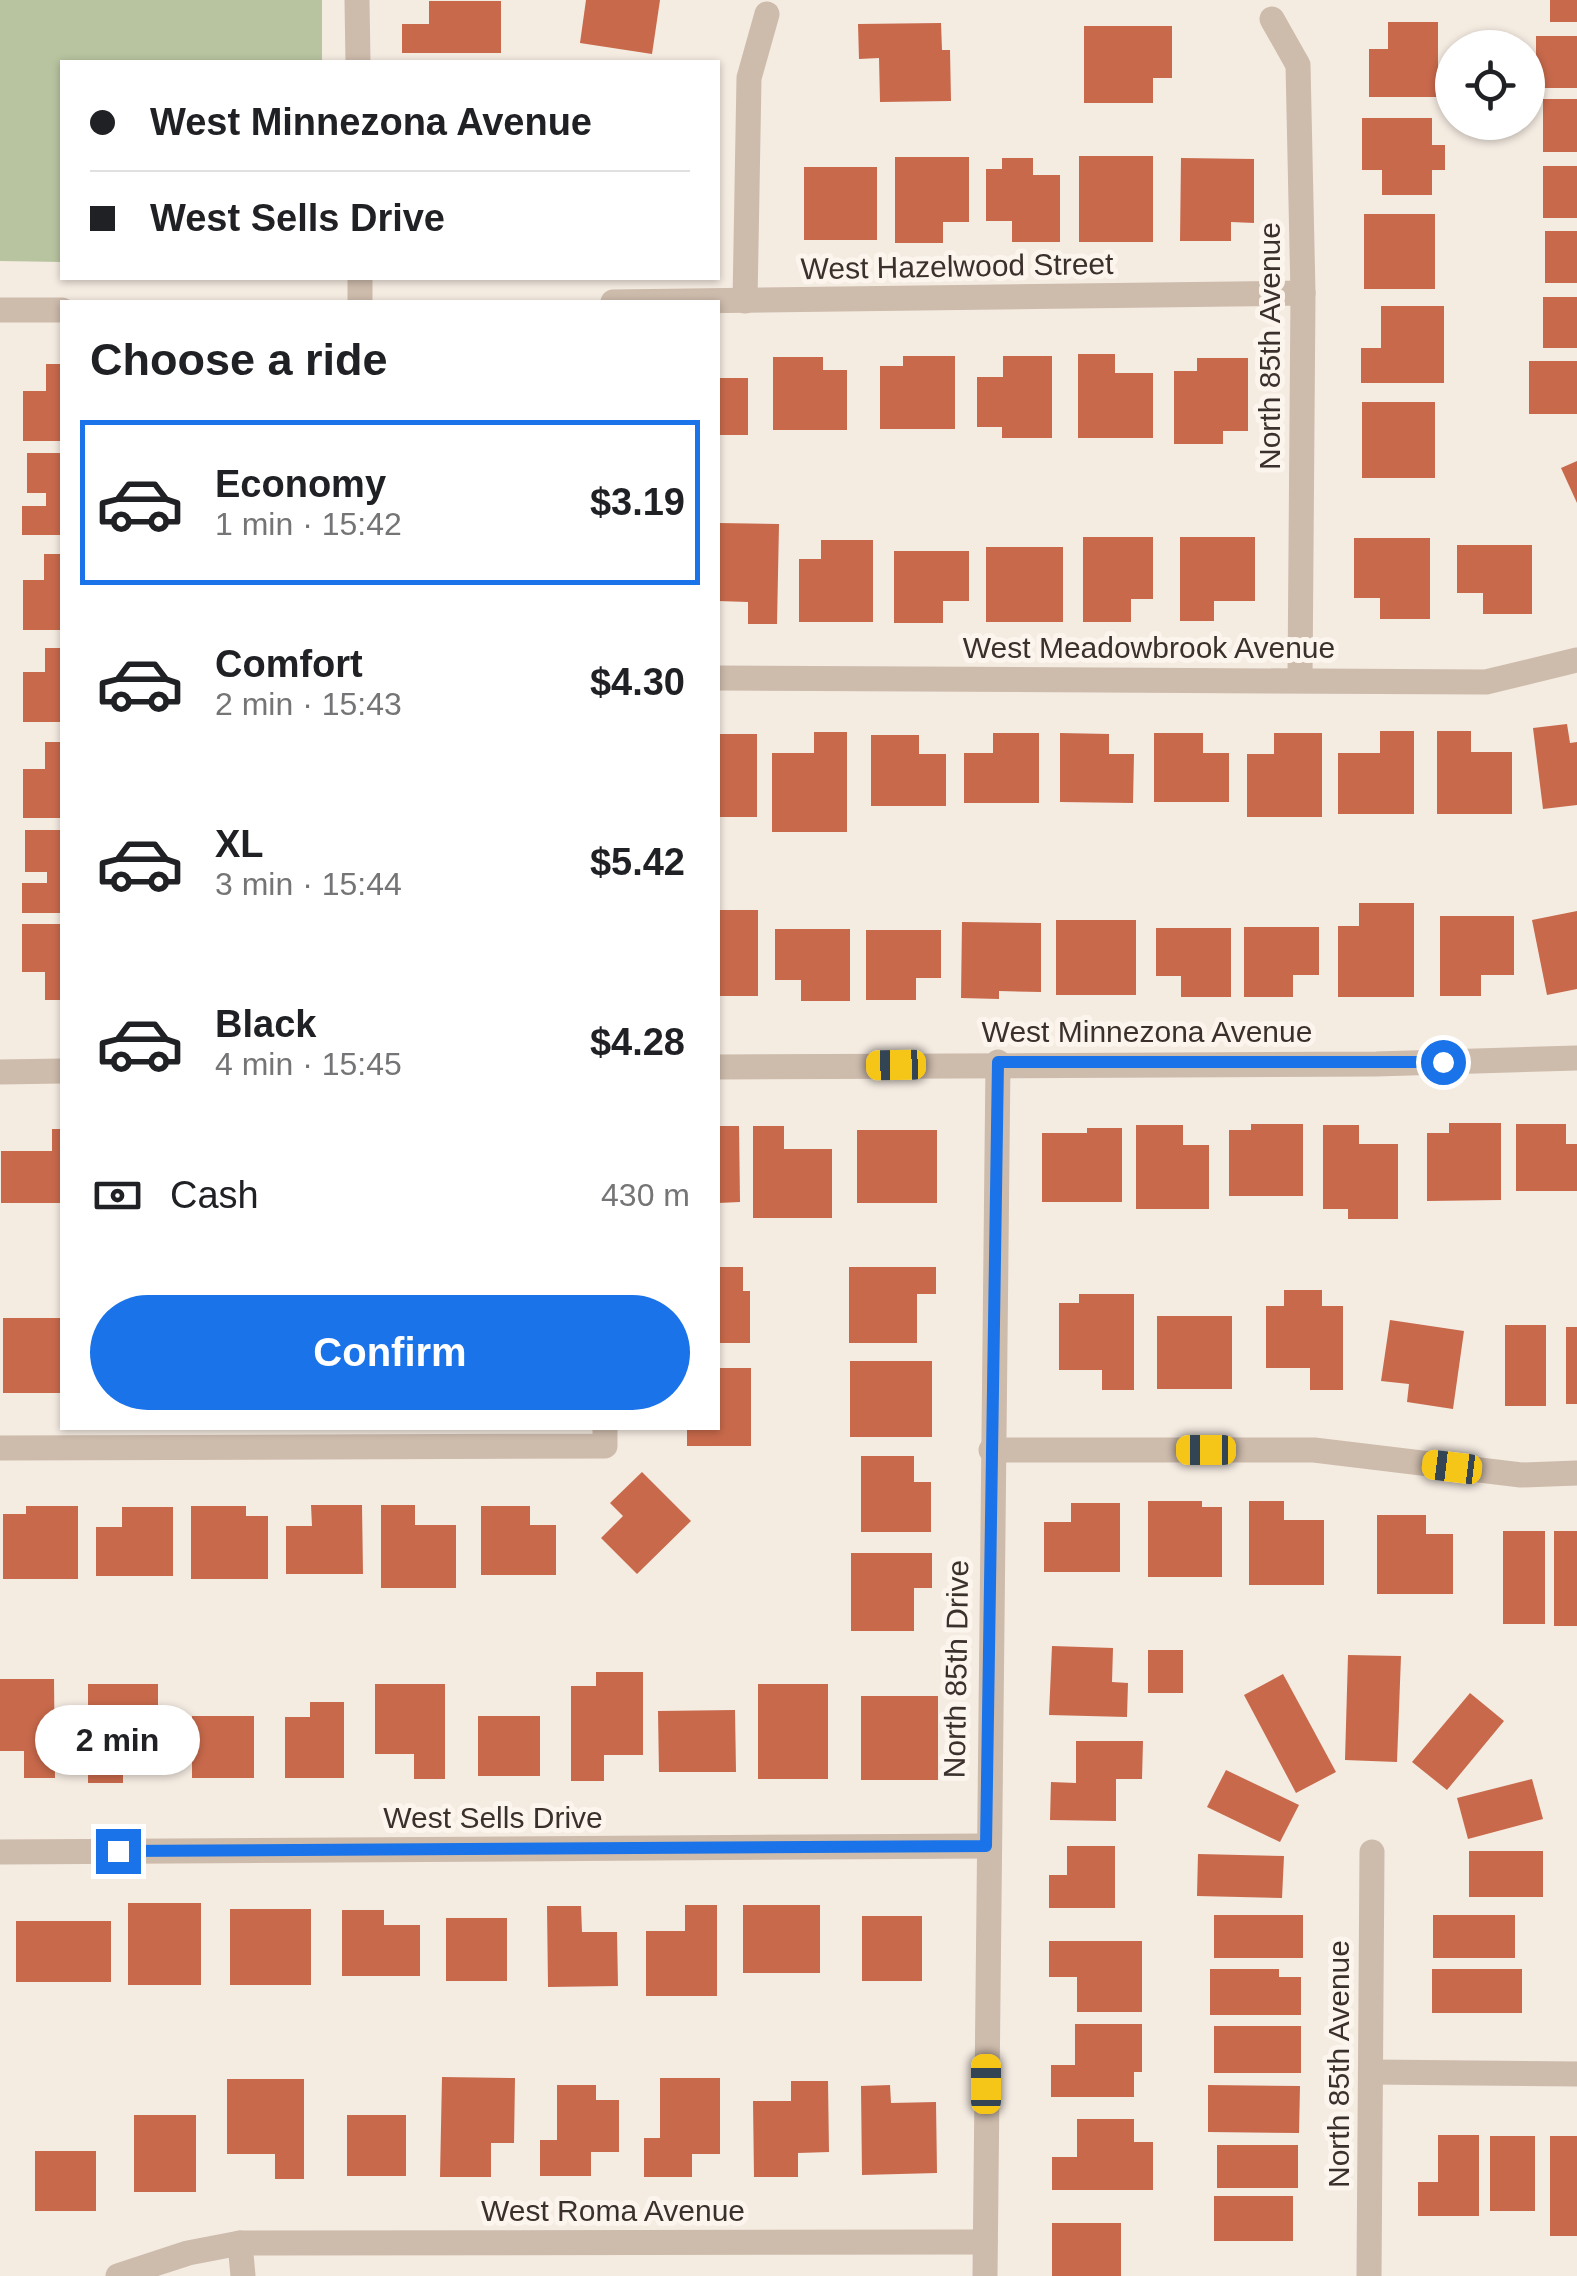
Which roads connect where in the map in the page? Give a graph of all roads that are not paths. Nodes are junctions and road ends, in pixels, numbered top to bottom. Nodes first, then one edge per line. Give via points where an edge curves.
1 (358, 0) edge
2 (767, 14) dead end
3 (1272, 19) dead end
4 (358, 60) edge
5 (1303, 294) junction
6 (720, 301) edge
7 (745, 301) junction
8 (0, 310) edge
9 (60, 310) edge
10 (1577, 660) edge
11 (720, 678) edge
12 (1300, 680) junction
13 (1577, 1058) edge
14 (998, 1062) junction
15 (720, 1067) edge
16 (60, 1070) edge
17 (0, 1072) edge
18 (605, 1436) edge
19 (0, 1448) edge
20 (991, 1450) junction
21 (1577, 1473) edge
22 (986, 1846) junction
23 (0, 1852) edge
24 (1372, 1852) dead end
25 (1371, 2072) junction
26 (1577, 2074) edge
27 (985, 2242) junction
28 (240, 2243) junction
29 (118, 2276) edge
30 (242, 2276) edge
31 (985, 2276) edge
32 (1369, 2276) edge

1 - 4 street
2 - 7 street via 749,78
3 - 5 street, North 85th Avenue via 1298,65
5 - 7 street, West Hazelwood Street
5 - 12 street, North 85th Avenue
6 - 7 street, West Hazelwood Street
8 - 9 street
10 - 12 street, West Meadowbrook Avenue via 1486,682
11 - 12 street, West Meadowbrook Avenue
13 - 14 street, West Minnezona Avenue
14 - 15 street, West Minnezona Avenue
14 - 20 street, North 85th Drive
16 - 17 street
18 - 19 street
20 - 21 street via 1314,1450 1521,1475
20 - 22 street, North 85th Drive
22 - 23 street, West Sells Drive
22 - 27 street, North 85th Drive
24 - 25 street, North 85th Avenue
25 - 26 street
25 - 32 street, North 85th Avenue
27 - 28 street, West Roma Avenue
27 - 31 street, North 85th Drive
28 - 29 street, West Roma Avenue
28 - 30 street

